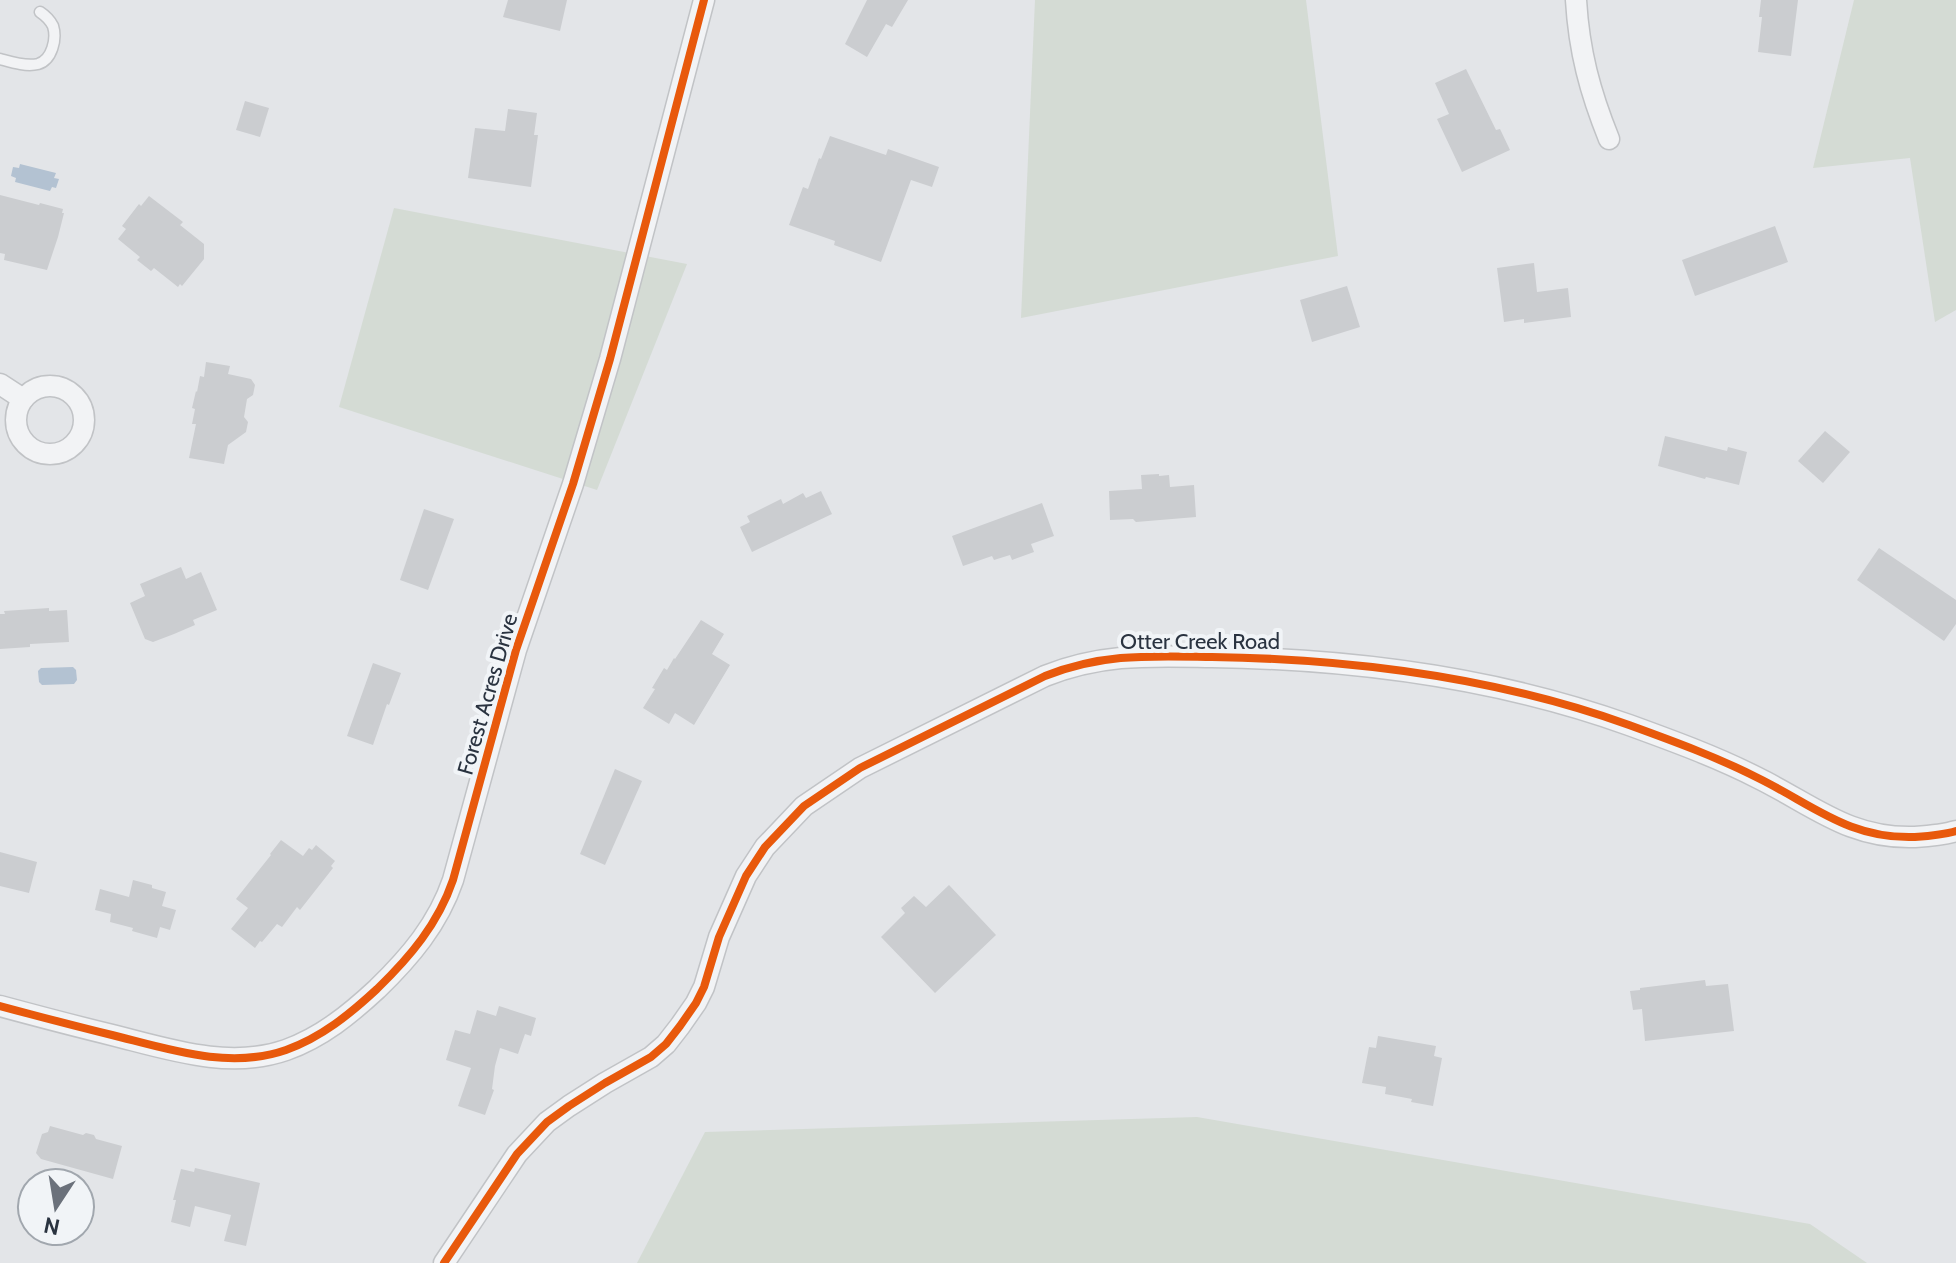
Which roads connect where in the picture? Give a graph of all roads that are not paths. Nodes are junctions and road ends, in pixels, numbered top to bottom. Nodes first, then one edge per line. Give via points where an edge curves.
1 (704, 0) edge
2 (1576, 0) edge
3 (40, 12) dead end
4 (0, 59) edge
5 (1609, 139) dead end
6 (0, 384) edge
7 (23, 399) dead end
8 (1956, 831) edge
9 (0, 1006) edge
10 (444, 1263) edge

1 - 9 street, Forest Acres Drive via 589,432 512,664 453,880 432,927 400,967 346,1017 271,1054 202,1056
2 - 5 street via 1586,75
3 - 4 lane via 55,33 50,54 37,64
6 - 7 street
8 - 10 street, Otter Creek Road via 1901,837 1846,826 1682,745 1559,701 1486,684 1408,670 1288,659 1140,656 1071,666 860,768 804,806 746,876 704,987 666,1044 547,1122 517,1154

